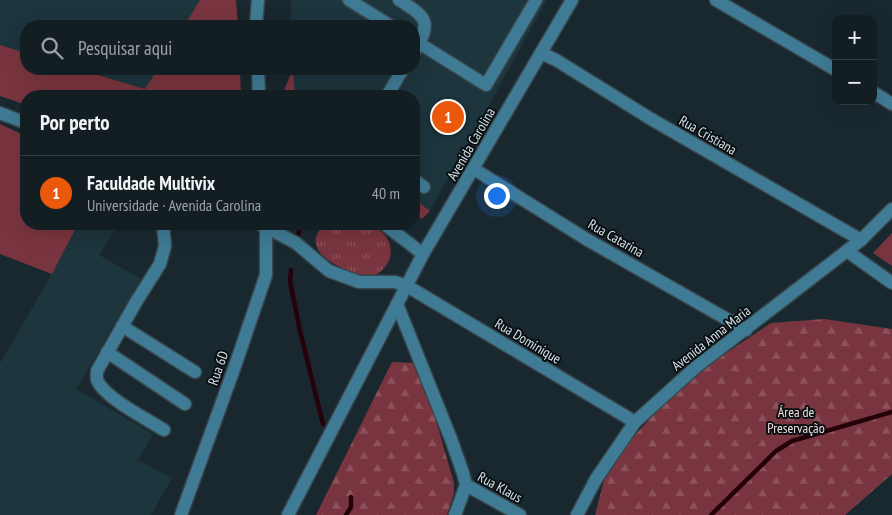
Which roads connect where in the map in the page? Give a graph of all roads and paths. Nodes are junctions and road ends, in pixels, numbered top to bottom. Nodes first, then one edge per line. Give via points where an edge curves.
1 (258, 0) edge
2 (349, 0) edge
3 (399, 0) edge
4 (536, 0) edge
5 (572, 0) edge
6 (716, 0) edge
7 (256, 20) edge
8 (381, 20) edge
9 (420, 38) edge
10 (420, 48) edge
11 (541, 53) junction
12 (832, 68) edge
13 (258, 75) edge
14 (399, 75) edge
15 (259, 90) edge
16 (391, 90) edge
17 (877, 95) edge
18 (892, 104) edge
19 (0, 113) edge
20 (20, 121) edge
21 (474, 169) junction
22 (892, 209) edge
23 (164, 230) edge
24 (264, 230) edge
25 (273, 230) edge
26 (392, 230) edge
27 (861, 240) junction
28 (847, 251) junction
29 (423, 254) junction
30 (892, 283) edge
31 (407, 286) junction
32 (397, 304) junction
33 (122, 326) junction
34 (746, 330) junction
35 (107, 352) junction
36 (195, 372) dead end
37 (185, 404) dead end
38 (634, 422) junction
39 (164, 430) dead end
40 (466, 485) junction
41 (181, 515) edge
42 (288, 515) edge
43 (455, 515) edge
44 (520, 515) edge
45 (577, 515) edge

1 - 7 street
2 - 8 street
3 - 9 street via 423,16 424,32
4 - 10 street via 486,85
5 - 11 street, Avenida Carolina
6 - 12 street
11 - 21 street, Avenida Carolina
11 - 27 street, Rua Cristiana
13 - 15 street
14 - 16 street
17 - 18 street
19 - 20 street
21 - 29 street, Avenida Carolina
21 - 34 street, Rua Catarina via 586,239
22 - 27 street, Avenida Anna Maria
23 - 33 street via 165,246 160,264
24 - 41 street, Rua 6D via 266,275
25 - 31 street via 296,243 330,271 360,282 395,282
26 - 29 street
27 - 28 street, Avenida Anna Maria
28 - 30 street
28 - 34 street, Avenida Anna Maria
29 - 31 street, Avenida Carolina
31 - 32 street, Avenida Carolina
31 - 38 street, Rua Dominique
32 - 40 street
32 - 42 street, Avenida Carolina
33 - 35 street
33 - 36 street
34 - 38 street, Avenida Anna Maria via 696,367
35 - 37 street
35 - 39 street via 96,380 119,402
38 - 45 street, Avenida Anna Maria via 596,479
40 - 43 street
40 - 44 street, Rua Klaus

